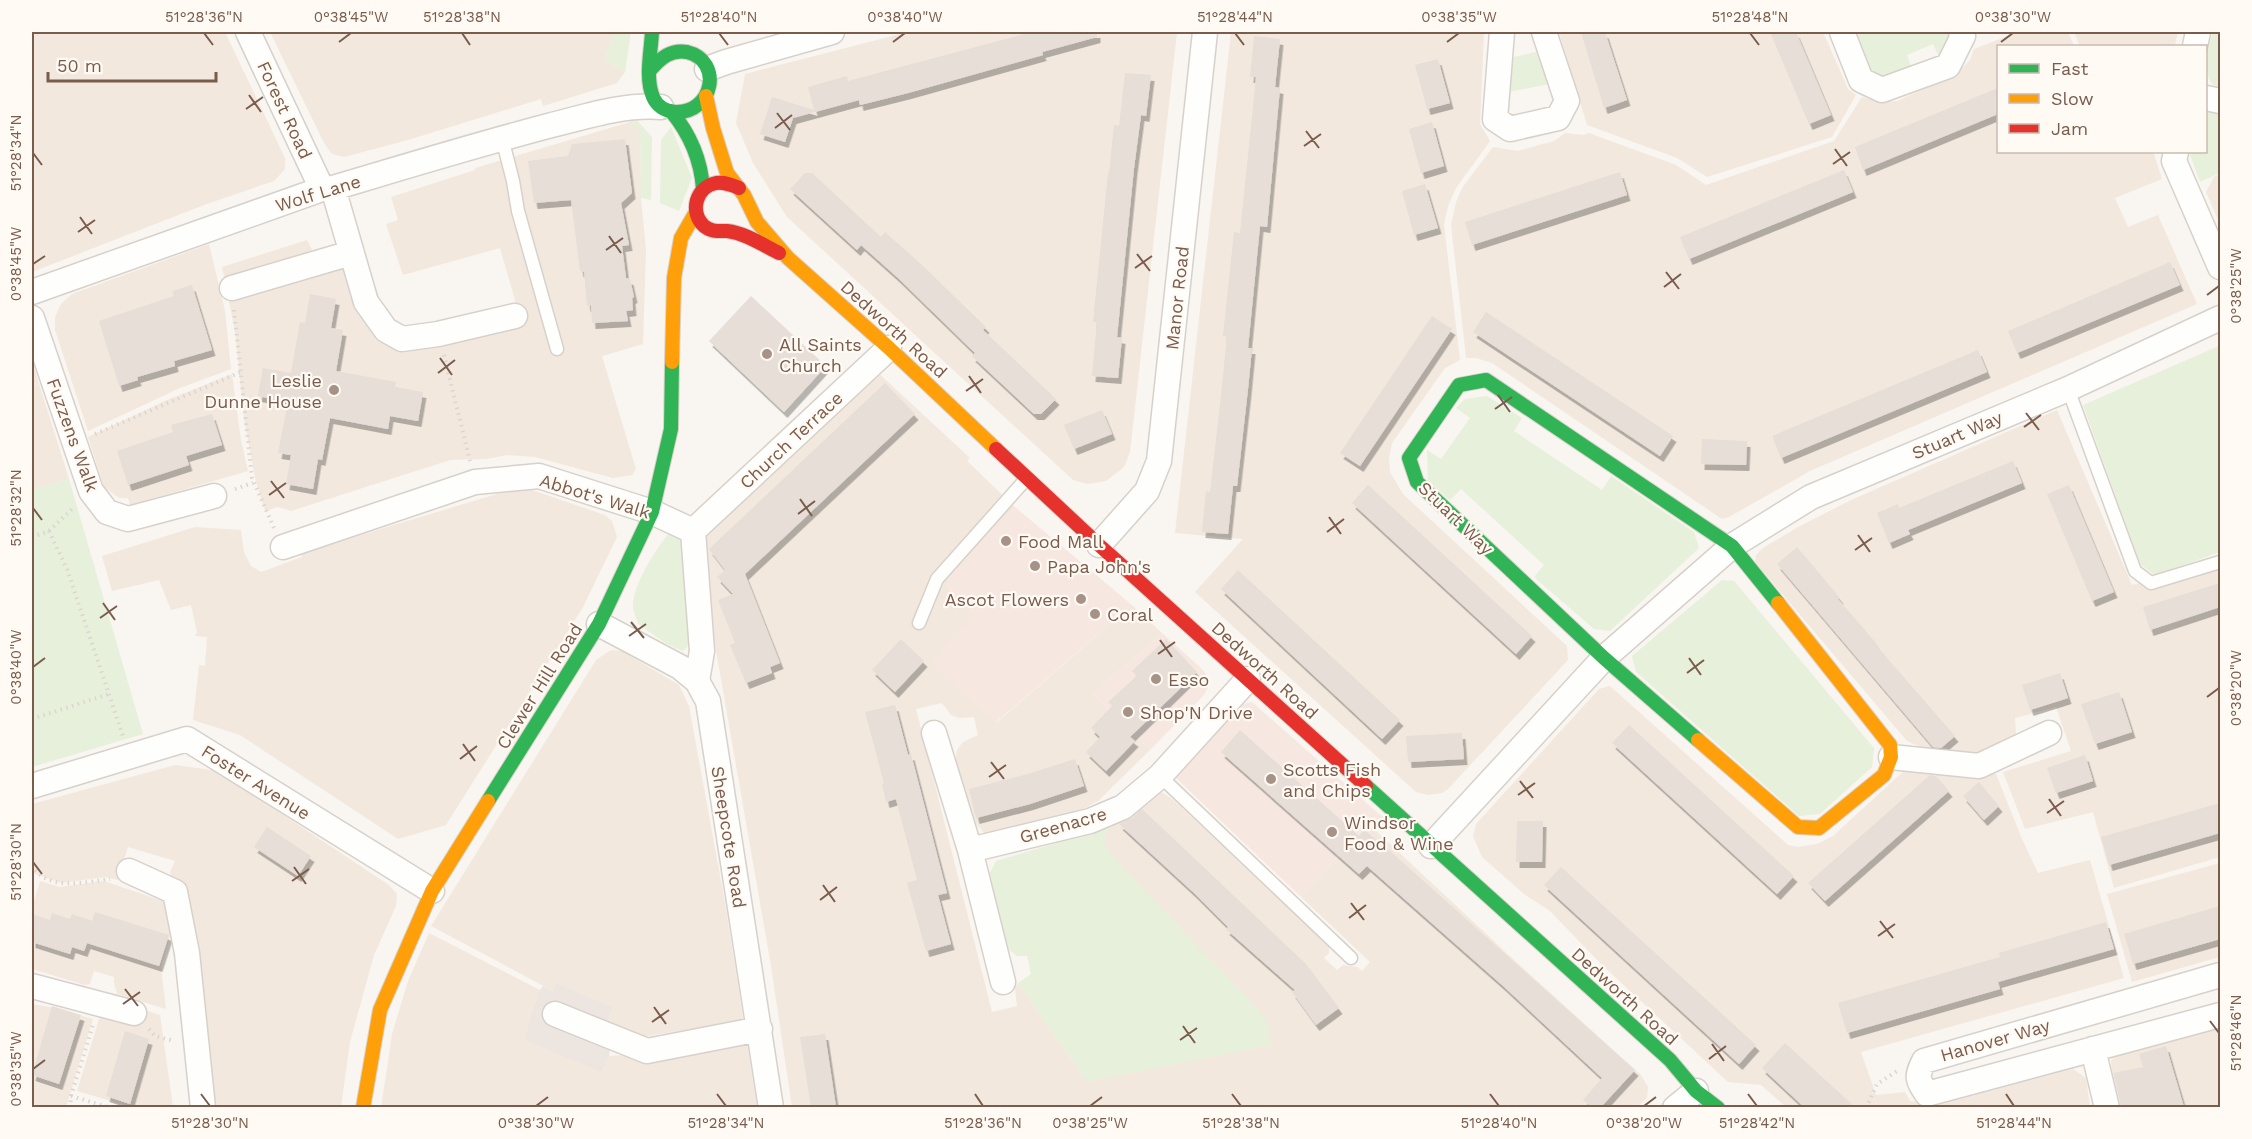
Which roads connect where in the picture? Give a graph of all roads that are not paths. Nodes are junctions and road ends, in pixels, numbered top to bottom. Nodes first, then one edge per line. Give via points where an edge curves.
1 (248, 32) edge
2 (652, 32) edge
3 (832, 32) edge
4 (1205, 32) edge
5 (1502, 32) edge
6 (1544, 32) edge
7 (1842, 32) edge
8 (1961, 32) edge
9 (804, 35) edge
10 (683, 40) dead end
11 (700, 62) junction
12 (650, 74) junction
13 (706, 96) junction
14 (666, 109) junction
15 (609, 111) junction
16 (502, 138) junction
17 (2175, 156) edge
18 (327, 188) junction
19 (738, 188) junction
20 (703, 189) junction
21 (747, 204) junction
22 (696, 212) junction
23 (724, 232) junction
24 (351, 253) junction
25 (789, 258) junction
26 (677, 264) junction
27 (2220, 267) edge
28 (232, 288) road end
29 (32, 292) edge
30 (514, 316) dead end
31 (32, 318) edge
32 (2220, 318) edge
33 (889, 348) junction
34 (557, 350) dead end
35 (2068, 389) junction
36 (1028, 477) junction
37 (214, 496) dead end
38 (652, 512) junction
39 (693, 531) junction
40 (1099, 545) junction
41 (1732, 546) junction
42 (283, 547) road end
43 (2220, 562) edge
44 (919, 623) dead end
45 (598, 624) junction
46 (1604, 658) junction
47 (1248, 680) junction
48 (697, 681) junction
49 (934, 733) dead end
50 (2049, 734) dead end
51 (1891, 757) junction
52 (1160, 776) junction
53 (32, 786) edge
54 (1431, 846) junction
55 (970, 850) junction
56 (133, 873) road end
57 (432, 891) junction
58 (1351, 958) dead end
59 (2220, 975) edge
60 (1003, 982) dead end
61 (32, 986) edge
62 (134, 1013) road end
63 (555, 1014) dead end
64 (2220, 1015) edge
65 (760, 1029) junction
66 (2093, 1049) junction
67 (1696, 1091) junction
68 (203, 1107) edge
69 (363, 1107) edge
70 (771, 1107) edge
71 (1675, 1107) edge
72 (1718, 1107) edge
73 (2107, 1107) edge

1 - 18 street, Forest Road
2 - 12 street
3 - 9 street
4 - 40 street, Manor Road via 1159,461 1147,491
5 - 6 street via 1495,119 1509,129 1558,118 1567,101
7 - 8 street via 1861,80 1882,90 1948,66 1963,36
9 - 11 street
10 - 11 street
11 - 12 street via 679,50 668,52 657,60
11 - 13 street, Dedworth Road via 710,86
12 - 14 street via 649,90
12 - 15 street, Wolf Lane via 630,100
13 - 14 street via 692,110
13 - 19 street, Dedworth Road via 728,173
14 - 15 street, Wolf Lane via 632,107
14 - 20 street via 683,125 695,149
15 - 16 street, Wolf Lane
16 - 18 street, Wolf Lane
16 - 34 lane
17 - 27 street
18 - 24 street, Forest Road
18 - 29 street, Wolf Lane
19 - 20 street via 722,181
19 - 21 street, Dedworth Road
20 - 22 street
21 - 23 street via 743,220
21 - 25 street, Dedworth Road via 763,230
22 - 23 street, Dedworth Road via 705,226
22 - 26 street, Clewer Hill Road via 681,238
23 - 25 street, Dedworth Road via 753,240
23 - 26 street via 696,245
24 - 28 street
24 - 30 street, Forest Road via 366,302 386,330 402,339
25 - 33 street, Dedworth Road
26 - 38 street, Clewer Hill Road via 671,429
31 - 37 street, Fuzzens Walk via 91,491 107,512 128,519
32 - 35 street, Stuart Way
33 - 36 street, Dedworth Road
33 - 39 street, Church Terrace
35 - 41 street, Stuart Way via 1811,497
35 - 43 lane via 2135,571 2151,583
36 - 40 street, Dedworth Road
36 - 44 lane via 936,579
38 - 39 street, Abbot's Walk
38 - 42 street, Abbot's Walk via 539,476 475,482
38 - 45 street, Clewer Hill Road
39 - 48 street via 702,651
40 - 47 street, Dedworth Road
41 - 46 street, Stuart Way
41 - 46 street, Stuart Way via 1486,380 1459,385 1409,459 1417,482
41 - 51 street via 1890,745
45 - 48 street, Sheepcote Road via 680,667
45 - 57 street, Clewer Hill Road
46 - 51 street via 1798,827 1819,828 1884,775
46 - 54 street, Stuart Way
47 - 52 street, Greenacre
47 - 54 street, Dedworth Road
48 - 65 street, Sheepcote Road via 708,701
49 - 55 street
50 - 51 street via 1979,766
52 - 55 street, Greenacre via 1122,807 1090,821
52 - 58 lane
53 - 57 street, Foster Avenue via 187,740
54 - 67 street, Dedworth Road via 1670,1060
55 - 60 street
56 - 68 street via 175,892 187,953
57 - 69 street, Clewer Hill Road via 380,1010
59 - 66 street, Hanover Way via 1924,1061 1919,1082 1927,1094
61 - 62 street
63 - 65 street via 647,1051
64 - 66 street, Hanover Way
65 - 70 street, Sheepcote Road
66 - 73 street
67 - 71 street
67 - 72 street, Dedworth Road

